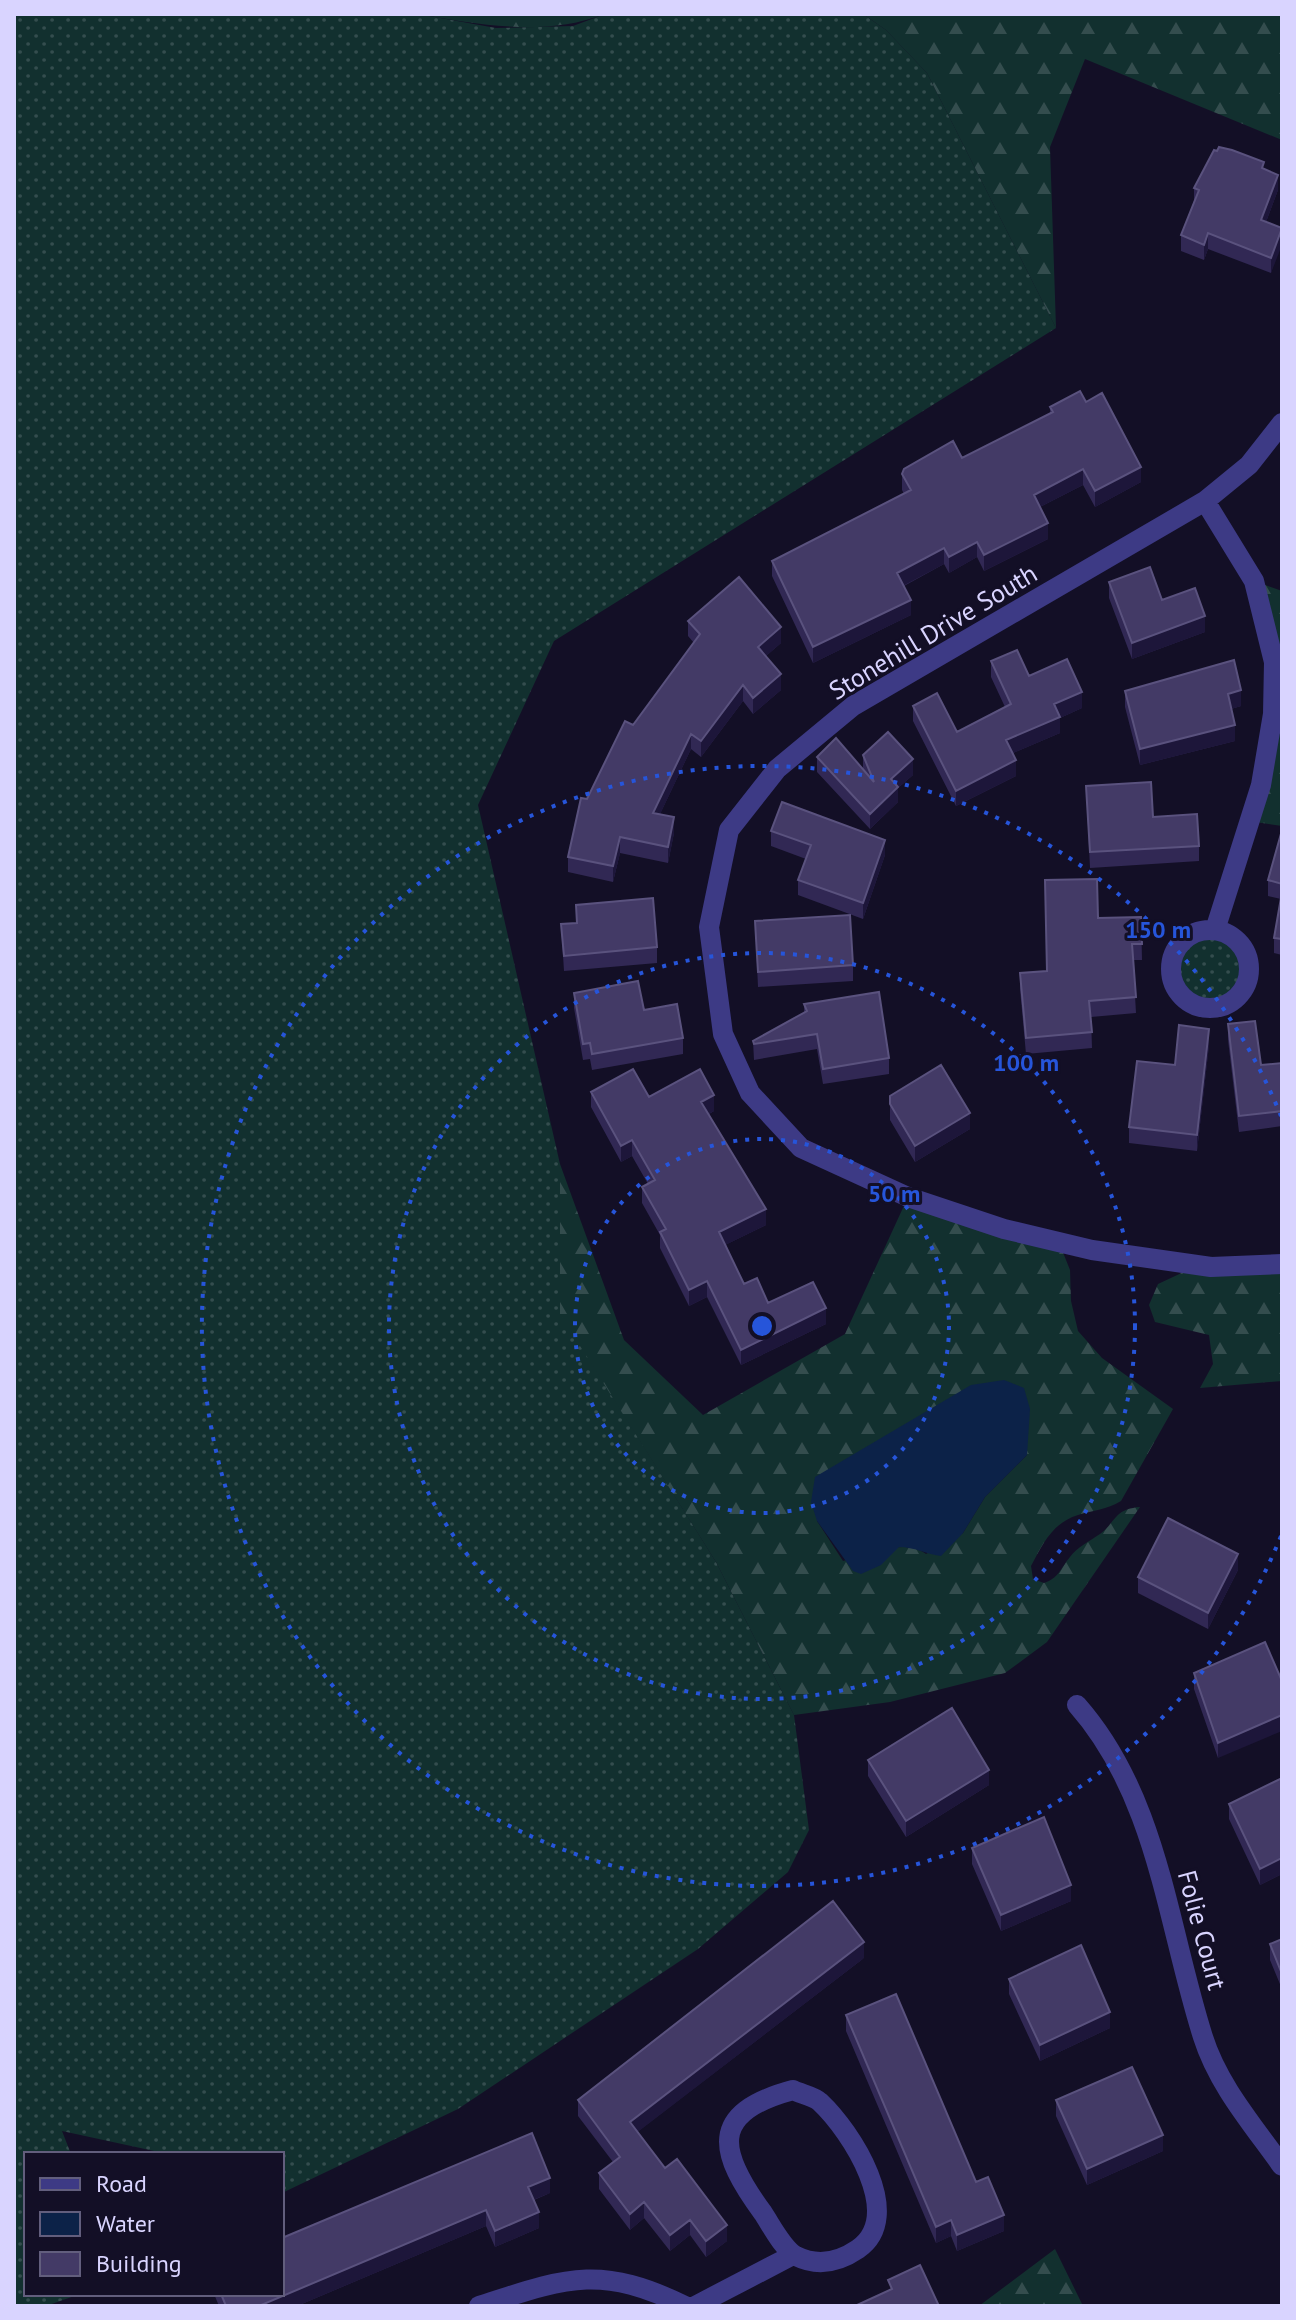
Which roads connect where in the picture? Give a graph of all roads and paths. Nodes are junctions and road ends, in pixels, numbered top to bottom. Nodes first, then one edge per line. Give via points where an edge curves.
1 (1282, 423) edge
2 (1205, 501) junction
3 (1215, 930) dead end
4 (1282, 1264) edge
5 (1077, 1705) dead end
6 (1282, 2166) edge
7 (793, 2255) junction
8 (479, 2306) edge
9 (685, 2306) edge
10 (695, 2306) edge

1 - 2 street, Stonehill Drive South via 1249,465
2 - 3 street via 1254,581 1274,662 1273,714 1261,785
2 - 4 street, Stonehill Drive South via 853,706 777,769 729,830 709,927 723,1034 750,1093 801,1148 908,1197 1004,1229 1092,1250 1211,1267
5 - 6 street, Folie Court via 1100,1731 1147,1831 1215,2069
7 - 7 street via 820,2264 845,2258 867,2243 878,2221 876,2194 856,2146 818,2100 793,2090 765,2098 736,2118 726,2146 738,2179
7 - 10 street
8 - 9 street via 553,2282 594,2277 626,2281

